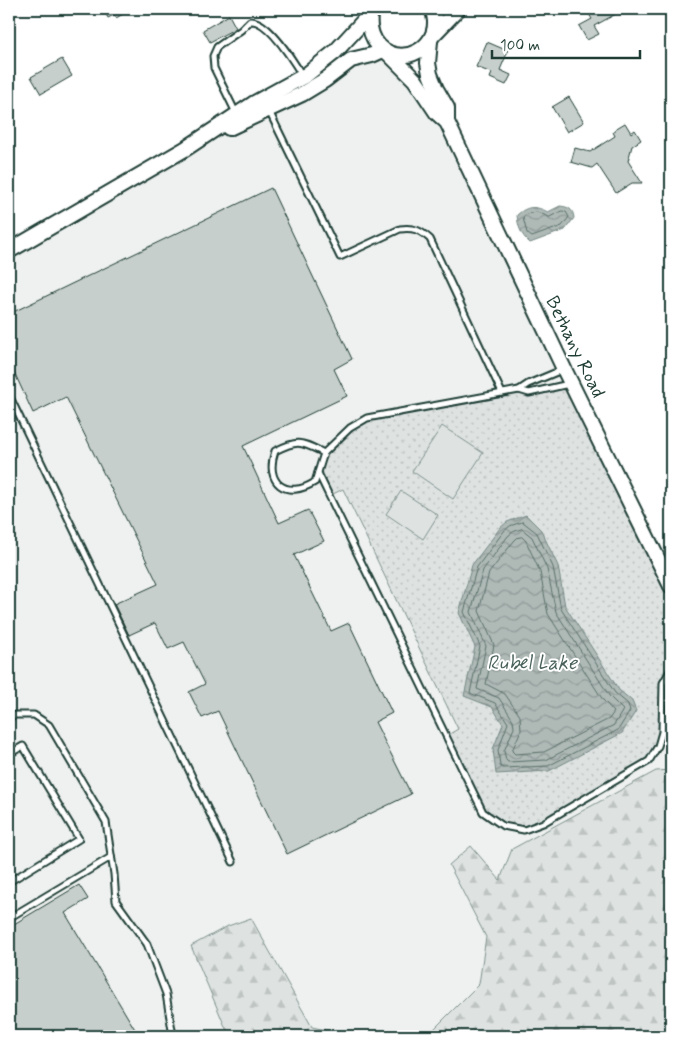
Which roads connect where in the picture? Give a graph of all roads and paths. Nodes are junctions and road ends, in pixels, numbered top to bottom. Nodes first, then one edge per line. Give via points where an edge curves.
1 (432, 9) edge
2 (458, 9) edge
3 (371, 11) edge
4 (431, 38) junction
5 (385, 51) junction
6 (303, 77) junction
7 (265, 104) junction
8 (237, 114) junction
9 (447, 122) junction
10 (185, 149) junction
11 (9, 234) edge
12 (13, 249) edge
13 (564, 369) junction
14 (571, 383) junction
15 (519, 390) junction
16 (502, 393) junction
17 (9, 395) edge
18 (324, 453) junction
19 (318, 473) junction
20 (671, 586) edge
21 (671, 669) edge
22 (9, 718) edge
23 (9, 754) edge
24 (111, 857) junction
25 (233, 862) dead end
26 (9, 882) edge
27 (9, 918) edge
28 (173, 1036) edge

1 - 4 main road, Bethany Road via 435,25
2 - 4 main road
3 - 5 main road, Bethany Road via 369,25 372,36
3 - 6 main road via 336,52
4 - 5 main road via 418,52 408,55
4 - 9 main road, Bethany Road via 428,64 436,89 447,108
5 - 7 main road via 351,60 313,87
5 - 9 main road, Bethany Road via 415,80
6 - 7 main road
6 - 8 lane via 272,33 250,21 218,46 212,56 214,68
7 - 8 main road
7 - 10 main road
7 - 16 lane via 340,257 400,229 410,227 430,239
8 - 10 main road
9 - 13 main road, Bethany Road
10 - 12 main road
11 - 12 lane
13 - 14 main road, Bethany Road
13 - 15 lane
14 - 15 lane via 529,393
14 - 20 main road, Bethany Road
15 - 16 lane
16 - 18 lane via 367,418 350,428
17 - 25 lane
18 - 19 lane
18 - 19 lane via 302,443 288,445 276,451 272,462 272,474 279,485 291,491 304,489 315,482
19 - 21 lane via 484,812 503,826 524,830 543,824 649,761 662,732 663,683
22 - 24 lane via 34,715 49,725 106,822
23 - 26 lane via 23,746 79,839
24 - 27 lane
24 - 28 lane via 116,901 147,944 166,994

